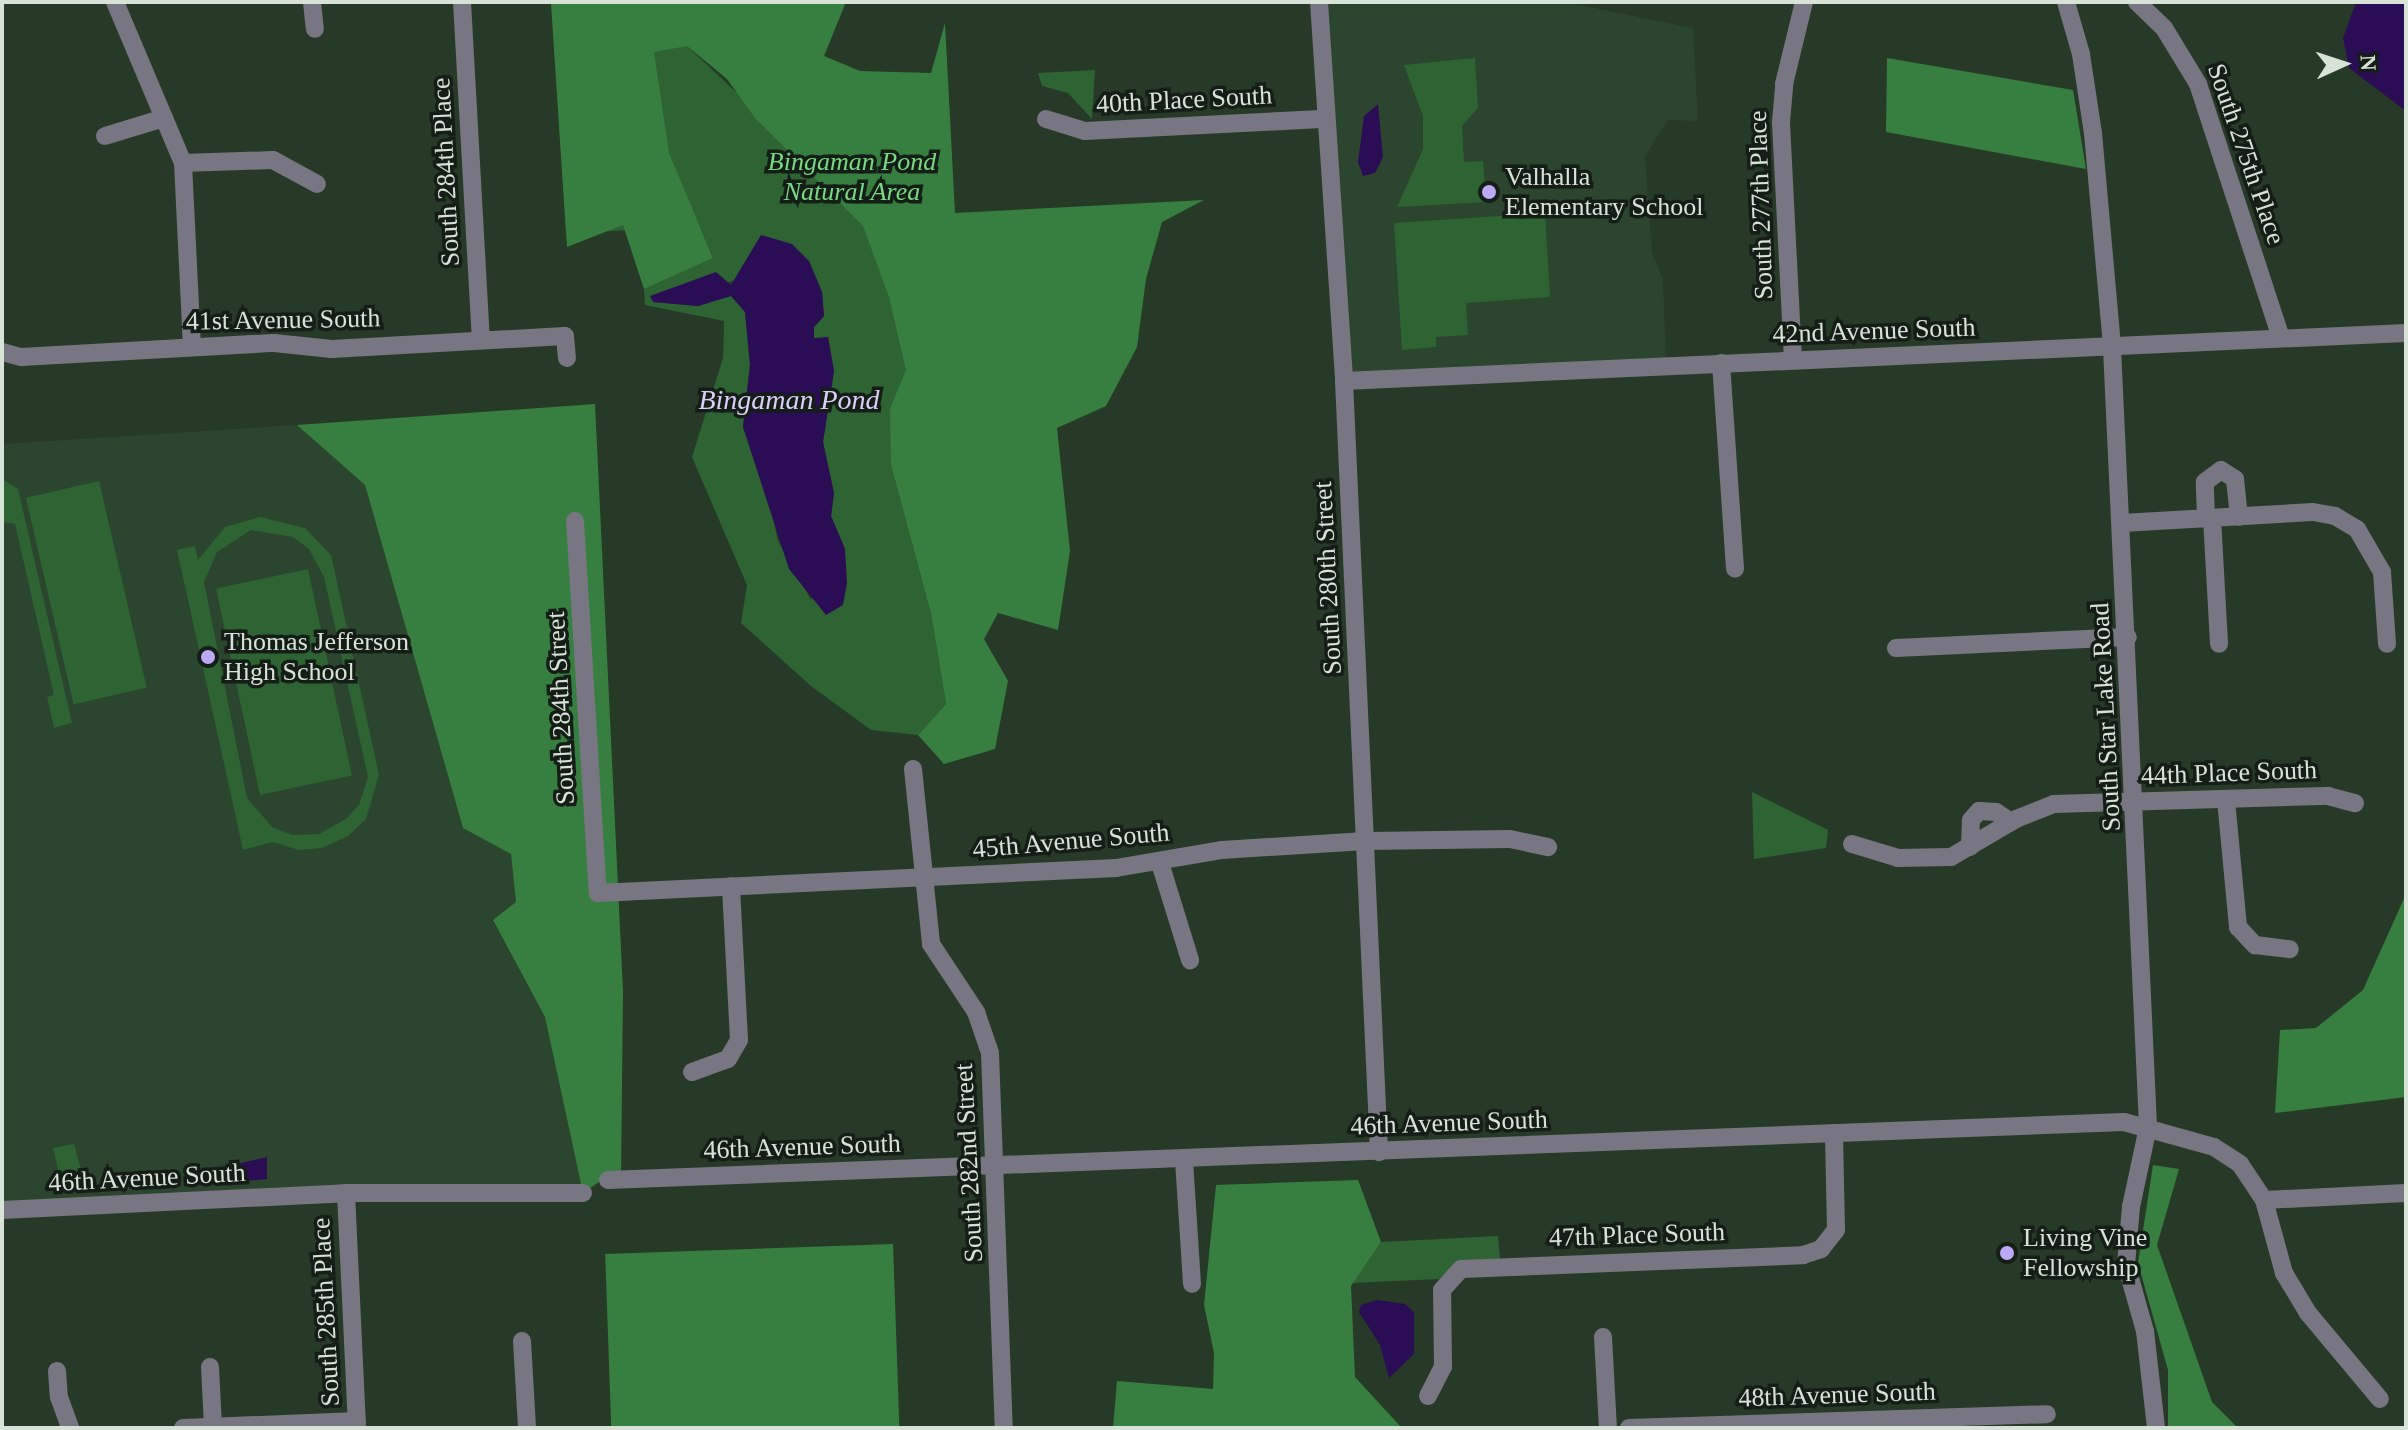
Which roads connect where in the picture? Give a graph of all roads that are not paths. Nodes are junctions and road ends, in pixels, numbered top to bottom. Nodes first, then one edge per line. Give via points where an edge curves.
1 (115, 2) edge
2 (312, 2) edge
3 (462, 2) edge
4 (1319, 2) edge
5 (1804, 2) edge
6 (2066, 2) edge
7 (2137, 2) edge
8 (315, 29) dead end
9 (164, 118) junction
10 (1046, 119) dead end
11 (1326, 119) junction
12 (105, 136) dead end
13 (183, 163) junction
14 (317, 184) dead end
15 (2406, 333) edge
16 (2281, 338) junction
17 (481, 339) junction
18 (192, 346) junction
19 (2112, 348) junction
20 (2, 352) edge
21 (567, 358) dead end
22 (1793, 360) junction
23 (1721, 363) junction
24 (1344, 381) junction
25 (2239, 517) junction
26 (2209, 518) junction
27 (575, 521) dead end
28 (2122, 523) junction
29 (1735, 569) dead end
30 (2128, 637) junction
31 (2219, 644) dead end
32 (2387, 644) dead end
33 (1896, 648) dead end
34 (913, 769) dead end
35 (2226, 800) junction
36 (2137, 802) junction
37 (2355, 803) dead end
38 (1366, 841) junction
39 (1852, 844) dead end
40 (1548, 847) dead end
41 (1160, 863) junction
42 (922, 879) junction
43 (731, 886) junction
44 (598, 893) joint
45 (2290, 949) dead end
46 (1190, 960) dead end
47 (692, 1072) dead end
48 (2148, 1127) junction
49 (1834, 1133) junction
50 (1379, 1152) junction
51 (1184, 1160) junction
52 (998, 1167) junction
53 (608, 1180) dead end
54 (346, 1193) junction
55 (583, 1193) dead end
56 (2406, 1193) edge
57 (2264, 1200) junction
58 (2, 1210) edge
59 (1192, 1284) dead end
60 (1603, 1337) dead end
61 (522, 1341) dead end
62 (210, 1367) dead end
63 (57, 1371) dead end
64 (1428, 1396) dead end
65 (2380, 1399) dead end
66 (2047, 1414) dead end
67 (1964, 1422) edge
68 (357, 1424) edge
69 (213, 1427) edge
70 (70, 1428) edge
71 (183, 1428) edge
72 (527, 1428) edge
73 (1004, 1428) edge
74 (1608, 1428) edge
75 (1629, 1428) edge
76 (2156, 1428) edge

1 - 9 street
2 - 8 street
3 - 17 street, South 284th Place
4 - 11 street, South 280th Street
5 - 22 street, South 277th Place via 1784,84 1781,122
6 - 19 street, South Star Lake Road via 2081,54 2093,133
7 - 16 street, South 275th Place via 2164,28 2198,84
9 - 12 street
9 - 13 street
10 - 11 street, 40th Place South via 1085,131
11 - 24 street, South 280th Street
13 - 14 street via 273,160
13 - 18 street
15 - 16 street, 42nd Avenue South
16 - 19 street, 42nd Avenue South
17 - 18 street, 41st Avenue South via 332,349 274,343
17 - 21 street, 41st Avenue South via 565,336
18 - 20 street, 41st Avenue South via 21,357
19 - 22 street, 42nd Avenue South
19 - 28 street, South Star Lake Road
22 - 23 street, 42nd Avenue South
23 - 24 street, 42nd Avenue South
23 - 29 street
24 - 38 street, South 280th Street
25 - 26 street
25 - 26 street via 2235,479 2221,470 2205,482
25 - 32 street via 2313,512 2335,516 2357,529 2382,572
26 - 28 street
26 - 31 street
27 - 44 street, South 284th Street
28 - 30 street, South Star Lake Road
30 - 33 street
30 - 36 street, South Star Lake Road
34 - 42 street, South 282nd Street
35 - 36 street, 44th Place South
35 - 37 street, 44th Place South via 2328,796
35 - 45 street via 2238,927 2255,945
36 - 39 street, 44th Place South via 2054,804 1951,857 1917,860
36 - 48 street, South Star Lake Road
38 - 40 street, 45th Avenue South via 1510,839
38 - 41 street, 45th Avenue South via 1222,850
38 - 50 street, South 280th Street
41 - 42 street, 45th Avenue South
41 - 46 street
42 - 43 street, 45th Avenue South
42 - 52 street, South 282nd Street via 931,944 985,1033
43 - 44 street, 45th Avenue South
43 - 47 street via 739,1040 728,1059
48 - 49 street, 46th Avenue South via 2124,1122
48 - 57 street, 46th Avenue South via 2226,1154 2251,1177
48 - 76 street, South Star Lake Road via 2131,1207 2126,1264 2145,1331
49 - 50 street, 46th Avenue South
49 - 64 street, 47th Place South via 1836,1230 1826,1245 1803,1255 1470,1268 1450,1276 1442,1290 1443,1367
50 - 51 street, 46th Avenue South
51 - 52 street, 46th Avenue South
51 - 59 street
52 - 53 street, 46th Avenue South
52 - 73 street, South 282nd Street
54 - 55 street, 46th Avenue South
54 - 58 street, 46th Avenue South
54 - 68 street, South 285th Place
56 - 57 street
57 - 65 street via 2284,1273 2308,1313
60 - 74 street
61 - 72 street
62 - 69 street
63 - 70 street
66 - 67 street, 48th Avenue South
67 - 75 street, 48th Avenue South
68 - 69 street
69 - 71 street

